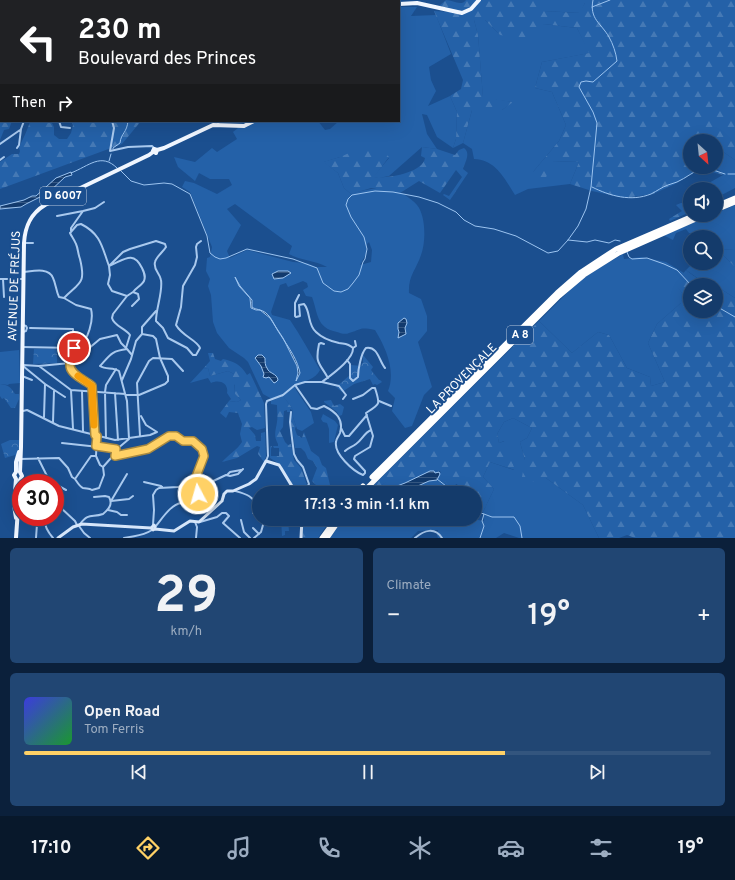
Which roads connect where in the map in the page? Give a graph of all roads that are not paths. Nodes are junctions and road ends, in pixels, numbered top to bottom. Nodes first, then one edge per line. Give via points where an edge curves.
1 (479, 0) edge
2 (425, 2) edge
3 (400, 4) edge
4 (24, 122) edge
5 (59, 122) edge
6 (112, 122) edge
7 (252, 122) edge
8 (218, 123) edge
9 (70, 128) dead end
10 (21, 129) junction
11 (0, 144) edge
12 (17, 148) dead end
13 (155, 150) junction
14 (4, 157) dead end
15 (0, 160) edge
16 (735, 198) edge
17 (104, 202) dead end
18 (735, 202) edge
19 (723, 203) edge
20 (723, 207) edge
21 (82, 211) junction
22 (57, 216) dead end
23 (683, 220) edge
24 (689, 222) edge
25 (70, 233) junction
26 (201, 241) dead end
27 (24, 243) junction
28 (33, 243) dead end
29 (109, 266) junction
30 (24, 272) junction
31 (0, 279) edge
32 (3, 279) junction
33 (24, 279) junction
34 (133, 292) junction
35 (300, 295) dead end
36 (127, 296) junction
37 (4, 297) dead end
38 (64, 298) junction
39 (132, 306) dead end
40 (156, 311) junction
41 (23, 325) junction
42 (29, 328) junction
43 (23, 332) junction
44 (142, 334) junction
45 (355, 341) dead end
46 (324, 344) dead end
47 (79, 347) junction
48 (22, 348) junction
49 (74, 348) junction
50 (353, 348) junction
51 (127, 349) junction
52 (132, 355) junction
53 (160, 358) junction
54 (347, 360) junction
55 (70, 363) junction
56 (22, 365) junction
57 (39, 366) junction
58 (385, 368) dead end
59 (116, 369) junction
60 (183, 371) dead end
61 (22, 376) junction
62 (328, 378) junction
63 (32, 380) dead end
64 (121, 381) junction
65 (322, 382) junction
66 (45, 384) junction
67 (295, 385) junction
68 (71, 390) junction
69 (82, 390) junction
70 (54, 391) junction
71 (93, 391) junction
72 (105, 392) junction
73 (115, 393) junction
74 (125, 394) junction
75 (139, 395) junction
76 (65, 397) dead end
77 (353, 398) dead end
78 (343, 399) dead end
79 (379, 401) junction
80 (391, 406) dead end
81 (21, 411) junction
82 (291, 412) dead end
83 (140, 415) junction
84 (367, 415) junction
85 (44, 418) junction
86 (53, 422) junction
87 (341, 428) junction
88 (73, 429) junction
89 (371, 430) junction
90 (83, 431) junction
91 (96, 435) junction
92 (140, 436) junction
93 (106, 438) junction
94 (129, 439) junction
95 (118, 440) junction
96 (62, 443) dead end
97 (96, 446) junction
98 (116, 449) junction
99 (345, 451) dead end
100 (96, 456) junction
101 (115, 456) junction
102 (38, 458) junction
103 (19, 459) junction
104 (266, 461) junction
105 (102, 467) junction
106 (242, 469) dead end
107 (18, 472) joint
108 (15, 474) edge
109 (46, 474) edge
110 (127, 474) dead end
111 (75, 479) junction
112 (144, 482) dead end
113 (194, 482) junction
114 (199, 485) junction
115 (292, 486) edge
116 (308, 486) edge
117 (364, 486) edge
118 (369, 486) edge
119 (162, 487) junction
120 (233, 491) junction
121 (133, 496) dead end
122 (94, 497) dead end
123 (252, 498) edge
124 (111, 501) junction
125 (108, 510) junction
126 (64, 512) edge
127 (127, 515) dead end
128 (241, 520) dead end
129 (195, 521) junction
130 (199, 522) junction
131 (78, 524) junction
132 (17, 526) edge
133 (37, 526) edge
134 (45, 526) edge
135 (261, 526) edge
136 (302, 526) edge
137 (331, 526) edge
138 (335, 526) edge
139 (153, 528) junction
140 (253, 528) dead end
141 (259, 534) junction
142 (16, 538) edge
143 (36, 538) edge
144 (53, 538) edge
145 (60, 538) edge
146 (90, 538) edge
147 (124, 538) edge
148 (196, 538) edge
149 (240, 538) edge
150 (250, 538) edge
151 (254, 538) edge
152 (301, 538) edge
153 (322, 538) edge
154 (327, 538) edge
155 (415, 538) edge
156 (442, 538) edge

1 - 2 main road via 468,11 462,12
2 - 3 main road
4 - 10 street
5 - 9 street via 61,127
6 - 13 street via 114,128 110,151 152,146
7 - 8 main road, AVENUE DE FRÉJUS / D 6007 via 244,126
8 - 13 main road, AVENUE DE FRÉJUS / D 6007
10 - 11 street
10 - 12 street
13 - 27 main road, AVENUE DE FRÉJUS / D 6007 via 37,210 27,226
14 - 15 street
16 - 19 highway
17 - 21 street via 95,208
18 - 20 highway
21 - 22 street
21 - 25 street
23 - 117 highway, LA PROVENÇALE / A 8 via 622,247 582,272 551,298
24 - 118 highway, LA PROVENÇALE / A 8 via 619,253 584,275 559,296
25 - 29 street via 77,225 85,226 101,241
25 - 38 street via 77,245 83,276 80,284
26 - 40 street via 196,247 198,253 195,265 183,286 176,325 183,334 199,345 196,355 168,338 156,321
27 - 28 street
27 - 30 main road, AVENUE DE FRÉJUS / D 6007
29 - 34 street via 131,258 138,262 145,274 144,282
29 - 36 street via 108,284 112,291
29 - 40 street via 122,252 156,241 165,244 166,247 155,260 154,266 162,280
30 - 33 main road, AVENUE DE FRÉJUS / D 6007
30 - 38 street via 49,272 58,295
31 - 32 street
32 - 33 street
32 - 37 street
33 - 41 main road, AVENUE DE FRÉJUS / D 6007
34 - 36 street
34 - 39 street via 138,294 139,299
35 - 50 street via 295,302 296,317 300,316 300,305 304,304 310,326 314,331 322,337 349,344
36 - 51 street via 112,318 130,335
38 - 47 street via 92,311 88,336
40 - 44 street via 142,327
41 - 42 street
41 - 43 main road, AVENUE DE FRÉJUS / D 6007
42 - 43 street
42 - 49 street via 73,329
43 - 48 main road, AVENUE DE FRÉJUS / D 6007
44 - 52 street via 136,341
44 - 53 street via 156,339
45 - 50 street via 356,346
46 - 62 street via 319,344 316,358
47 - 49 street
47 - 51 street via 88,349 100,339 117,335
48 - 49 street
48 - 56 main road, AVENUE DE FRÉJUS / D 6007
49 - 55 street
50 - 54 street via 353,353
51 - 52 street
51 - 59 street via 110,354 100,366
52 - 64 street
53 - 60 street via 172,359
53 - 75 street via 149,361 137,383
53 - 75 street via 168,381
54 - 58 street via 350,364 350,378 353,381 358,377 362,353 366,348 371,347 375,350
54 - 62 street
55 - 57 street
55 - 71 street via 71,370 92,386
56 - 57 street
56 - 61 main road, AVENUE DE FRÉJUS / D 6007
56 - 66 street
57 - 68 street
59 - 64 street
59 - 72 street via 106,385
61 - 63 street
61 - 81 main road, AVENUE DE FRÉJUS / D 6007
62 - 65 street
64 - 74 street
65 - 67 street
65 - 78 street via 339,386 346,395
66 - 70 street
66 - 85 street
67 - 87 street via 311,408 324,406 338,415
67 - 104 street via 266,404
68 - 69 street
68 - 88 street
69 - 71 street
69 - 90 street
70 - 76 street
70 - 86 street
71 - 72 street
71 - 91 street
72 - 73 street
72 - 93 street
73 - 74 street
73 - 95 street
74 - 75 street
74 - 94 street
75 - 83 street
77 - 79 street via 375,388
79 - 80 street
79 - 84 street via 378,406 366,413
81 - 85 street via 27,410
81 - 103 main road, AVENUE DE FRÉJUS / D 6007
82 - 116 street via 294,454 303,467
83 - 92 street
83 - 92 street via 146,425 157,432
84 - 87 street via 349,436 346,436
84 - 89 street
85 - 86 street
86 - 88 street
87 - 89 street via 336,440 338,453 362,475 365,473 364,470 354,459 370,447 373,436
88 - 90 street
89 - 99 street via 357,444
90 - 91 street
91 - 93 street
91 - 97 street
92 - 94 street
93 - 95 street
94 - 95 street
94 - 98 street
96 - 97 street
97 - 98 street
97 - 100 street
98 - 101 street
100 - 105 street
100 - 111 street via 89,458
101 - 105 street
101 - 113 street via 148,449 169,436 176,436 183,441 193,441 202,449 204,456
102 - 103 street
102 - 109 street
102 - 111 street via 59,458
103 - 107 main road, AVENUE DE FRÉJUS / D 6007
104 - 115 street via 278,465
104 - 120 street via 256,479
105 - 111 street via 104,475 99,488 83,488
106 - 114 street
107 - 108 main road
110 - 124 street
112 - 119 street
113 - 114 street
113 - 119 street via 175,488
114 - 139 street via 199,503 176,504
119 - 139 street via 157,488 154,493
120 - 123 street
120 - 130 street via 227,491 222,501
121 - 124 street via 129,499
122 - 124 street via 105,496
124 - 125 street
125 - 127 street
125 - 131 street via 101,515 91,515
126 - 131 street
128 - 150 street via 244,532
129 - 130 street
129 - 139 street via 190,521 174,531
129 - 148 street
130 - 149 street via 226,513 229,516 223,523
131 - 139 street
131 - 145 street
131 - 146 street
132 - 142 main road
133 - 143 street
134 - 144 street
135 - 141 street
136 - 152 street
137 - 153 highway
138 - 154 highway
139 - 147 street via 144,535
140 - 141 street
141 - 151 street
155 - 156 street via 432,530 438,532

